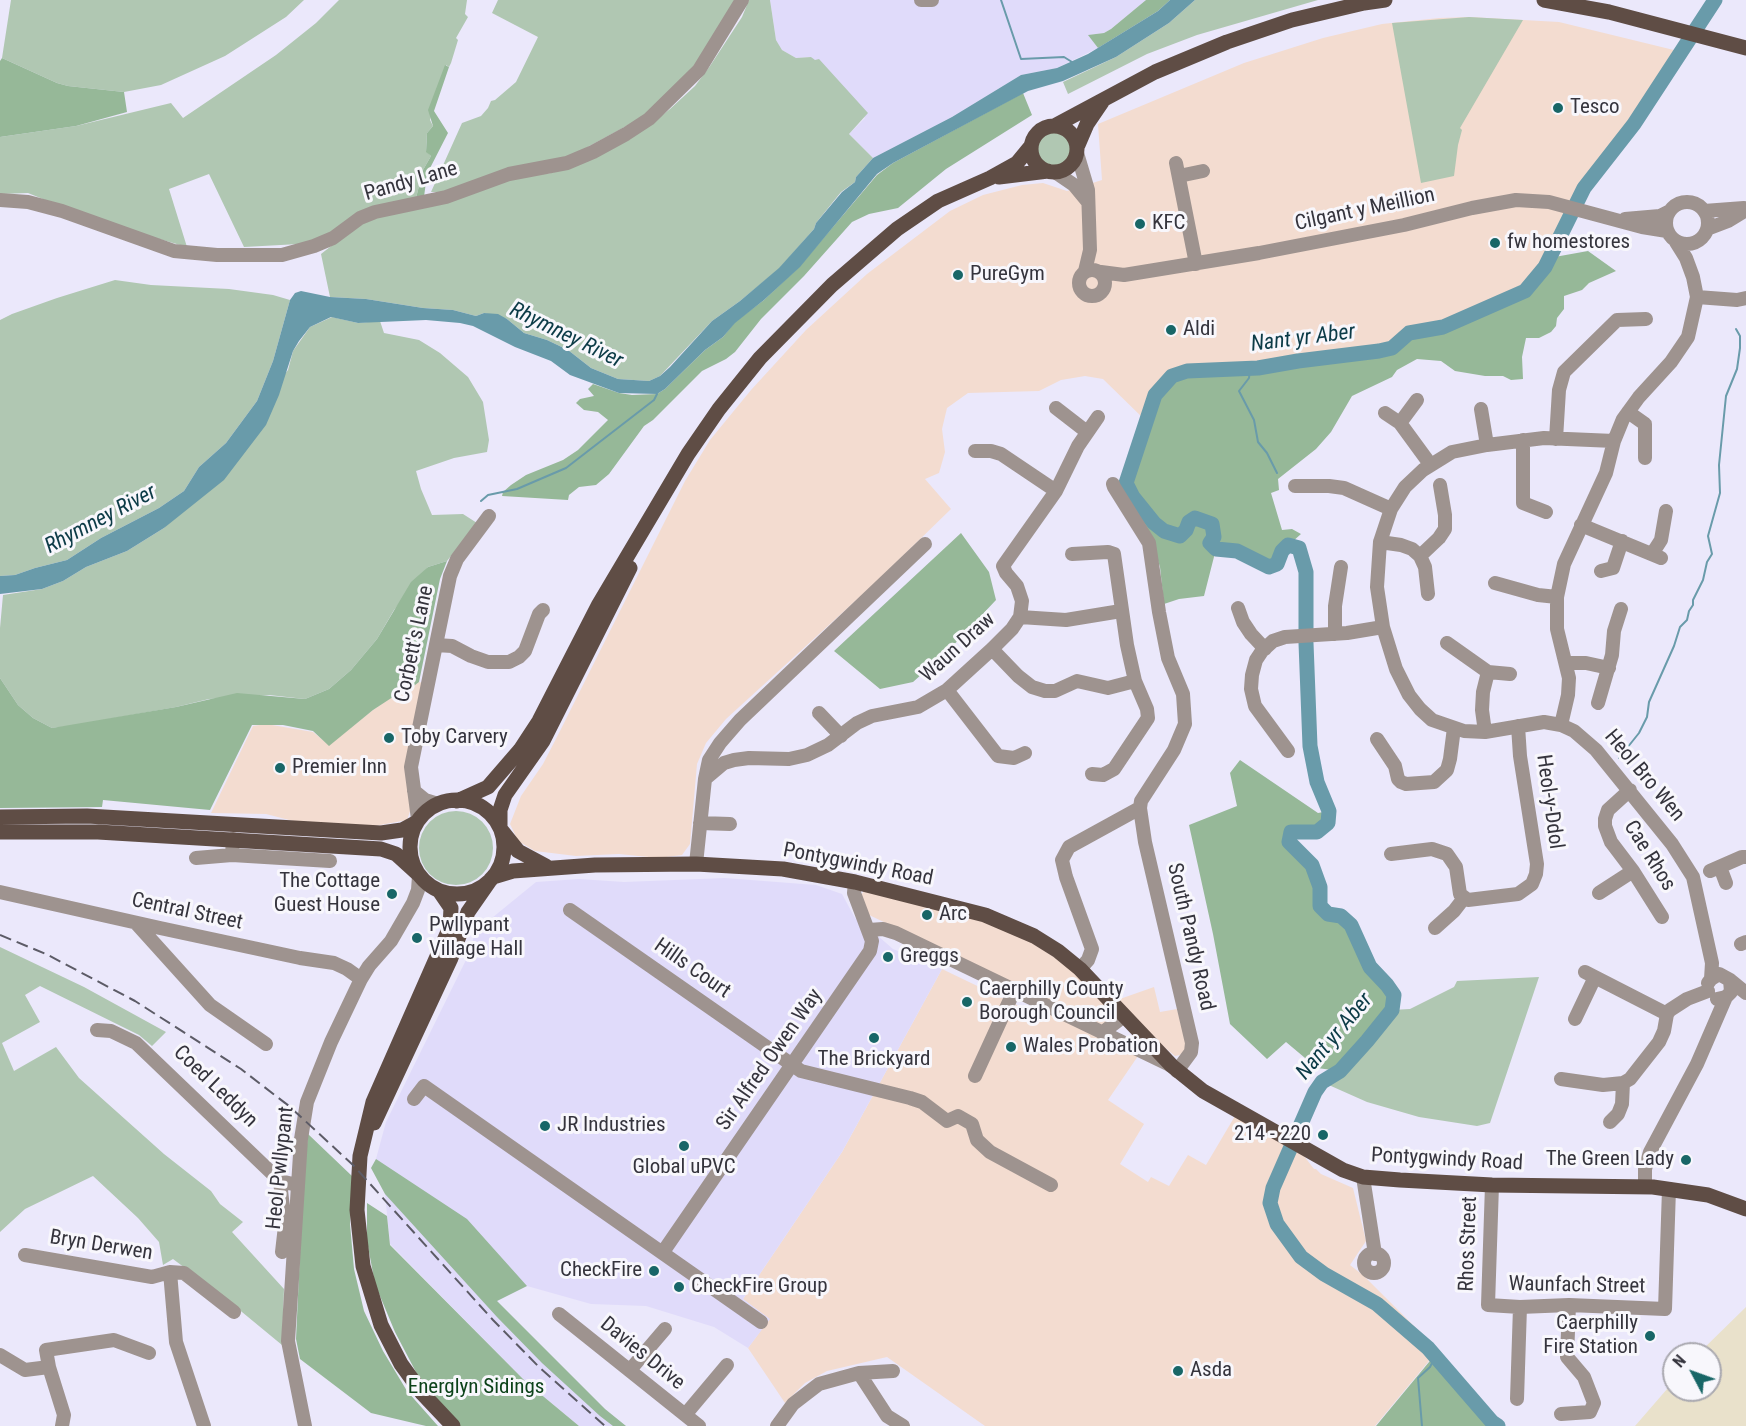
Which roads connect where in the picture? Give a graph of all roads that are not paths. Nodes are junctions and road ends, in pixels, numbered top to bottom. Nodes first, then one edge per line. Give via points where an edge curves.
1 (742, 0) edge
2 (921, 0) edge
3 (932, 0) edge
4 (1385, 0) edge
5 (1544, 0) edge
6 (1746, 48) edge
7 (1104, 100) junction
8 (1056, 125) junction
9 (1031, 146) junction
10 (1078, 149) junction
11 (1203, 171) dead end
12 (1051, 172) junction
13 (990, 178) junction
14 (0, 200) edge
15 (1088, 202) junction
16 (1746, 209) edge
17 (1704, 211) junction
18 (1668, 212) junction
19 (1613, 219) junction
20 (1707, 229) junction
21 (1666, 231) junction
22 (1676, 242) junction
23 (1698, 242) junction
24 (1196, 264) junction
25 (1095, 272) junction
26 (1124, 275) junction
27 (1693, 278) junction
28 (1104, 287) junction
29 (1697, 297) junction
30 (1746, 298) edge
31 (1646, 320) dead end
32 (1417, 400) dead end
33 (1056, 408) dead end
34 (1481, 409) dead end
35 (1628, 412) junction
36 (1385, 413) dead end
37 (1098, 417) dead end
38 (1400, 423) junction
39 (1088, 432) junction
40 (1556, 439) junction
41 (1522, 440) junction
42 (1614, 441) junction
43 (1487, 445) junction
44 (975, 451) dead end
45 (1645, 458) dead end
46 (1430, 464) junction
47 (1113, 484) dead end
48 (1440, 485) dead end
49 (1295, 486) dead end
50 (1056, 491) junction
51 (662, 500) junction
52 (1391, 509) junction
53 (1667, 510) dead end
54 (1546, 512) dead end
55 (489, 516) dead end
56 (1581, 525) junction
57 (1622, 541) junction
58 (1380, 542) junction
59 (925, 544) dead end
60 (1072, 554) dead end
61 (1420, 556) junction
62 (1341, 567) dead end
63 (1612, 571) dead end
64 (1495, 583) dead end
65 (1428, 594) dead end
66 (1557, 597) junction
67 (1238, 608) dead end
68 (1621, 609) dead end
69 (543, 610) dead end
70 (1121, 611) junction
71 (1020, 617) junction
72 (1383, 627) junction
73 (1335, 634) junction
74 (1447, 643) dead end
75 (436, 645) junction
76 (1265, 648) junction
77 (992, 649) junction
78 (1566, 663) junction
79 (1609, 668) junction
80 (1488, 672) junction
81 (1510, 674) dead end
82 (1135, 681) junction
83 (947, 690) junction
84 (1598, 703) dead end
85 (819, 712) dead end
86 (1561, 725) junction
87 (1518, 726) junction
88 (1454, 728) junction
89 (1485, 732) junction
90 (841, 736) junction
91 (1377, 740) dead end
92 (1287, 751) dead end
93 (1025, 753) dead end
94 (1092, 774) dead end
95 (705, 779) junction
96 (1630, 790) junction
97 (414, 791) junction
98 (457, 801) junction
99 (438, 804) junction
100 (1140, 808) junction
101 (0, 817) edge
102 (417, 821) junction
103 (700, 823) junction
104 (730, 824) dead end
105 (500, 828) junction
106 (0, 832) edge
107 (233, 839) junction
108 (1391, 854) dead end
109 (231, 855) junction
110 (1746, 857) edge
111 (196, 858) dead end
112 (330, 861) dead end
113 (696, 864) junction
114 (547, 867) junction
115 (1633, 871) junction
116 (418, 875) junction
117 (492, 878) junction
118 (855, 882) junction
119 (1726, 883) dead end
120 (439, 891) junction
121 (0, 892) edge
122 (1599, 893) dead end
123 (1464, 898) junction
124 (413, 903) junction
125 (570, 910) dead end
126 (1662, 916) dead end
127 (136, 923) junction
128 (1435, 928) dead end
129 (869, 930) junction
130 (1080, 969) junction
131 (361, 979) junction
132 (1721, 988) junction
133 (1014, 991) junction
134 (1746, 995) edge
135 (1667, 1014) junction
136 (1124, 1016) junction
137 (1575, 1019) dead end
138 (97, 1030) dead end
139 (1102, 1033) junction
140 (266, 1044) dead end
141 (791, 1063) junction
142 (1175, 1069) junction
143 (975, 1076) dead end
144 (1560, 1079) dead end
145 (1623, 1083) junction
146 (414, 1099) dead end
147 (1610, 1122) dead end
148 (362, 1147) junction
149 (1363, 1177) junction
150 (280, 1181) junction
151 (297, 1185) junction
152 (1051, 1185) dead end
153 (1492, 1185) junction
154 (1645, 1187) junction
155 (1669, 1189) junction
156 (1746, 1209) edge
157 (282, 1252) dead end
158 (663, 1252) junction
159 (1375, 1254) dead end
160 (25, 1255) dead end
161 (170, 1272) junction
162 (1488, 1305) joint
163 (1569, 1305) junction
164 (1520, 1307) junction
165 (234, 1312) dead end
166 (559, 1314) dead end
167 (761, 1322) dead end
168 (666, 1329) dead end
169 (149, 1353) dead end
170 (0, 1355) edge
171 (727, 1365) dead end
172 (48, 1367) junction
173 (630, 1370) junction
174 (893, 1371) dead end
175 (859, 1373) junction
176 (1517, 1399) dead end
177 (1561, 1414) dead end
178 (686, 1415) junction
179 (62, 1426) edge
180 (204, 1426) edge
181 (305, 1426) edge
182 (453, 1426) edge
183 (699, 1426) edge
184 (777, 1426) edge
185 (903, 1426) edge

1 - 14 street, Pandy Lane via 699,70 649,119 626,134 567,163 509,174 446,197 375,212 333,238 282,255 174,251 62,211
2 - 3 street
4 - 7 main road via 1323,12 1256,32 1175,63
5 - 6 main road via 1600,10
7 - 8 main road
7 - 10 main road via 1092,116
8 - 9 main road via 1037,133
8 - 10 main road via 1070,131
9 - 12 main road via 1033,159
9 - 13 main road via 1017,163
10 - 12 main road via 1069,167
10 - 15 street
11 - 24 street via 1178,169
12 - 13 main road
12 - 15 street via 1069,180
13 - 51 main road via 946,196 909,220 801,315 719,409
15 - 25 street
16 - 17 street
16 - 20 street
17 - 18 street via 1685,202
17 - 20 street
18 - 19 street, Cilgant y Meillion
18 - 21 street
19 - 21 street, Cilgant y Meillion
19 - 24 street, Cilgant y Meillion via 1538,201 1504,201 1404,225
20 - 23 street
21 - 22 street
22 - 23 street
22 - 27 street
23 - 27 street
24 - 26 street, Cilgant y Meillion
25 - 26 street, Cilgant y Meillion
25 - 28 street via 1105,279
25 - 28 street via 1078,282 1083,293 1095,296
26 - 28 street, Cilgant y Meillion
27 - 29 street
29 - 30 street
29 - 35 street via 1688,337
31 - 40 street via 1617,320 1564,372
32 - 38 street
33 - 39 street
34 - 43 street
35 - 42 street
35 - 45 street via 1645,424
36 - 38 street
37 - 39 street, Waun Draw
38 - 46 street
39 - 50 street, Waun Draw
40 - 41 street, Heol Bro Wen
40 - 42 street, Heol Bro Wen
41 - 43 street, Heol Bro Wen
41 - 54 street via 1523,503
42 - 56 street via 1606,473
43 - 46 street, Heol Bro Wen via 1452,452
44 - 50 street via 1001,454
46 - 52 street, Heol Bro Wen via 1405,487
47 - 100 street via 1149,543 1168,658 1183,694 1185,724
48 - 61 street via 1445,529
49 - 52 street via 1344,488
50 - 71 street, Waun Draw via 1003,566 1020,593
51 - 98 main road via 599,604 527,740 493,783
51 - 105 main road via 548,732 505,795
52 - 58 street, Heol Bro Wen
53 - 57 street via 1657,556
55 - 75 street, Corbett's Lane via 457,559 450,576
56 - 57 street
56 - 66 street via 1564,564
57 - 63 street
58 - 61 street via 1401,544
58 - 72 street, Heol Bro Wen via 1377,587
59 - 95 street via 740,720 709,760
60 - 70 street via 1114,554
61 - 65 street
62 - 73 street via 1332,580
64 - 66 street
66 - 78 street via 1557,629
67 - 76 street via 1251,634
68 - 79 street
69 - 75 street via 525,651 509,662 488,662 452,646
70 - 71 street via 1066,620
70 - 82 street
71 - 77 street, Waun Draw
72 - 73 street
72 - 88 street, Heol Bro Wen via 1409,695 1432,720
73 - 76 street via 1285,637
74 - 80 street
75 - 97 street, Corbett's Lane via 411,768
76 - 92 street via 1256,660 1251,688 1255,706
77 - 82 street via 1032,687 1045,691 1077,681 1108,688
77 - 83 street, Waun Draw
78 - 79 street
78 - 86 street via 1568,695
79 - 84 street
80 - 81 street
80 - 89 street via 1482,710
82 - 94 street via 1148,718 1114,769 1103,775
83 - 90 street, Waun Draw via 918,707 872,716
83 - 93 street via 998,756 1014,758
85 - 90 street
86 - 87 street, Heol Bro Wen via 1544,722
86 - 96 street, Heol Bro Wen via 1586,739
87 - 89 street, Heol Bro Wen
87 - 123 street, Heol-y-Ddol via 1536,874 1532,884 1518,894 1473,901
88 - 89 street, Heol Bro Wen
88 - 91 street via 1447,770 1434,782 1401,782
90 - 95 street, Waun Draw via 807,755 724,763
95 - 103 street
96 - 115 street, Cae Rhos via 1608,810 1605,826
96 - 132 street, Heol Bro Wen via 1693,877
97 - 99 street
97 - 102 street, Corbett's Lane
98 - 99 main road
98 - 105 main road via 486,810
99 - 102 main road
100 - 130 street via 1069,847 1062,860 1092,949
100 - 142 street, South Pandy Road via 1192,1043 1191,1052
101 - 102 main road via 87,816 378,832 398,831
102 - 116 main road via 410,842
103 - 104 street
103 - 113 street
105 - 114 main road, Pontygwindy Road via 520,853
105 - 117 main road via 502,856
106 - 107 main road
107 - 109 street
107 - 116 main road via 381,849 396,854
108 - 123 street via 1432,849 1447,854 1456,867 1458,889
109 - 111 street
109 - 112 street
110 - 119 street via 1715,869
113 - 114 main road, Pontygwindy Road
113 - 118 main road, Pontygwindy Road via 783,869
114 - 117 main road, Pontygwindy Road via 510,871
115 - 122 street
115 - 126 street, Cae Rhos
116 - 120 main road
116 - 124 street, Heol Pwllypant
117 - 120 main road via 461,894
117 - 148 main road via 468,912 451,958
118 - 129 street, Sir Alfred Owen Way via 854,893
118 - 130 main road, Pontygwindy Road via 999,920 1034,936
120 - 124 street
120 - 148 main road via 451,908 450,927 379,1086
121 - 127 street, Central Street
123 - 128 street
124 - 131 street, Heol Pwllypant via 391,941
125 - 141 street, Hills Court
127 - 131 street, Central Street via 334,963
127 - 140 street via 210,1005
129 - 133 street, Pontygwindy Road via 896,933
129 - 141 street, Sir Alfred Owen Way via 872,941 867,956
130 - 136 main road, Pontygwindy Road
131 - 151 street, Heol Pwllypant via 307,1102
132 - 134 street, Heol Bro Wen
132 - 135 street via 1687,999
132 - 154 street via 1719,1017 1650,1152
133 - 139 street, Pontygwindy Road
133 - 143 street
135 - 137 street via 1590,974
135 - 145 street via 1659,1042 1636,1073
136 - 139 street
136 - 142 main road, Pontygwindy Road
138 - 150 street, Coed Leddyn via 111,1030 136,1043
139 - 142 street, Pontygwindy Road
141 - 152 street, Hills Court via 812,1075 922,1102 947,1121 958,1116 972,1124 977,1140 990,1152
141 - 158 street, Sir Alfred Owen Way
142 - 149 main road, Pontygwindy Road via 1230,1107 1343,1170
144 - 145 street via 1603,1085
145 - 147 street via 1622,1104
146 - 158 street via 424,1086
148 - 182 main road via 358,1232 376,1311 401,1364
149 - 153 main road, Pontygwindy Road
149 - 159 street
150 - 151 street
150 - 157 street via 285,1226
151 - 181 street, Heol Pwllypant via 288,1341
153 - 154 main road, Pontygwindy Road
153 - 162 street, Rhos Street
154 - 155 main road, Pontygwindy Road
155 - 156 main road, Pontygwindy Road via 1708,1196
155 - 163 street, Waunfach Street via 1665,1308
158 - 167 street
160 - 161 street, Bryn Derwen via 152,1277
161 - 165 street via 184,1274
161 - 180 street via 176,1342
162 - 164 street, Waunfach Street
163 - 164 street, Waunfach Street
163 - 177 street via 1567,1357 1584,1377 1594,1403 1590,1412
164 - 176 street
166 - 173 street, Davies Drive
168 - 173 street
169 - 172 street via 114,1340 46,1350
170 - 172 street via 25,1370
171 - 178 street
172 - 179 street via 64,1415
173 - 178 street, Davies Drive
174 - 175 street
175 - 184 street via 819,1384 793,1404
175 - 185 street via 887,1416
178 - 183 street, Davies Drive

